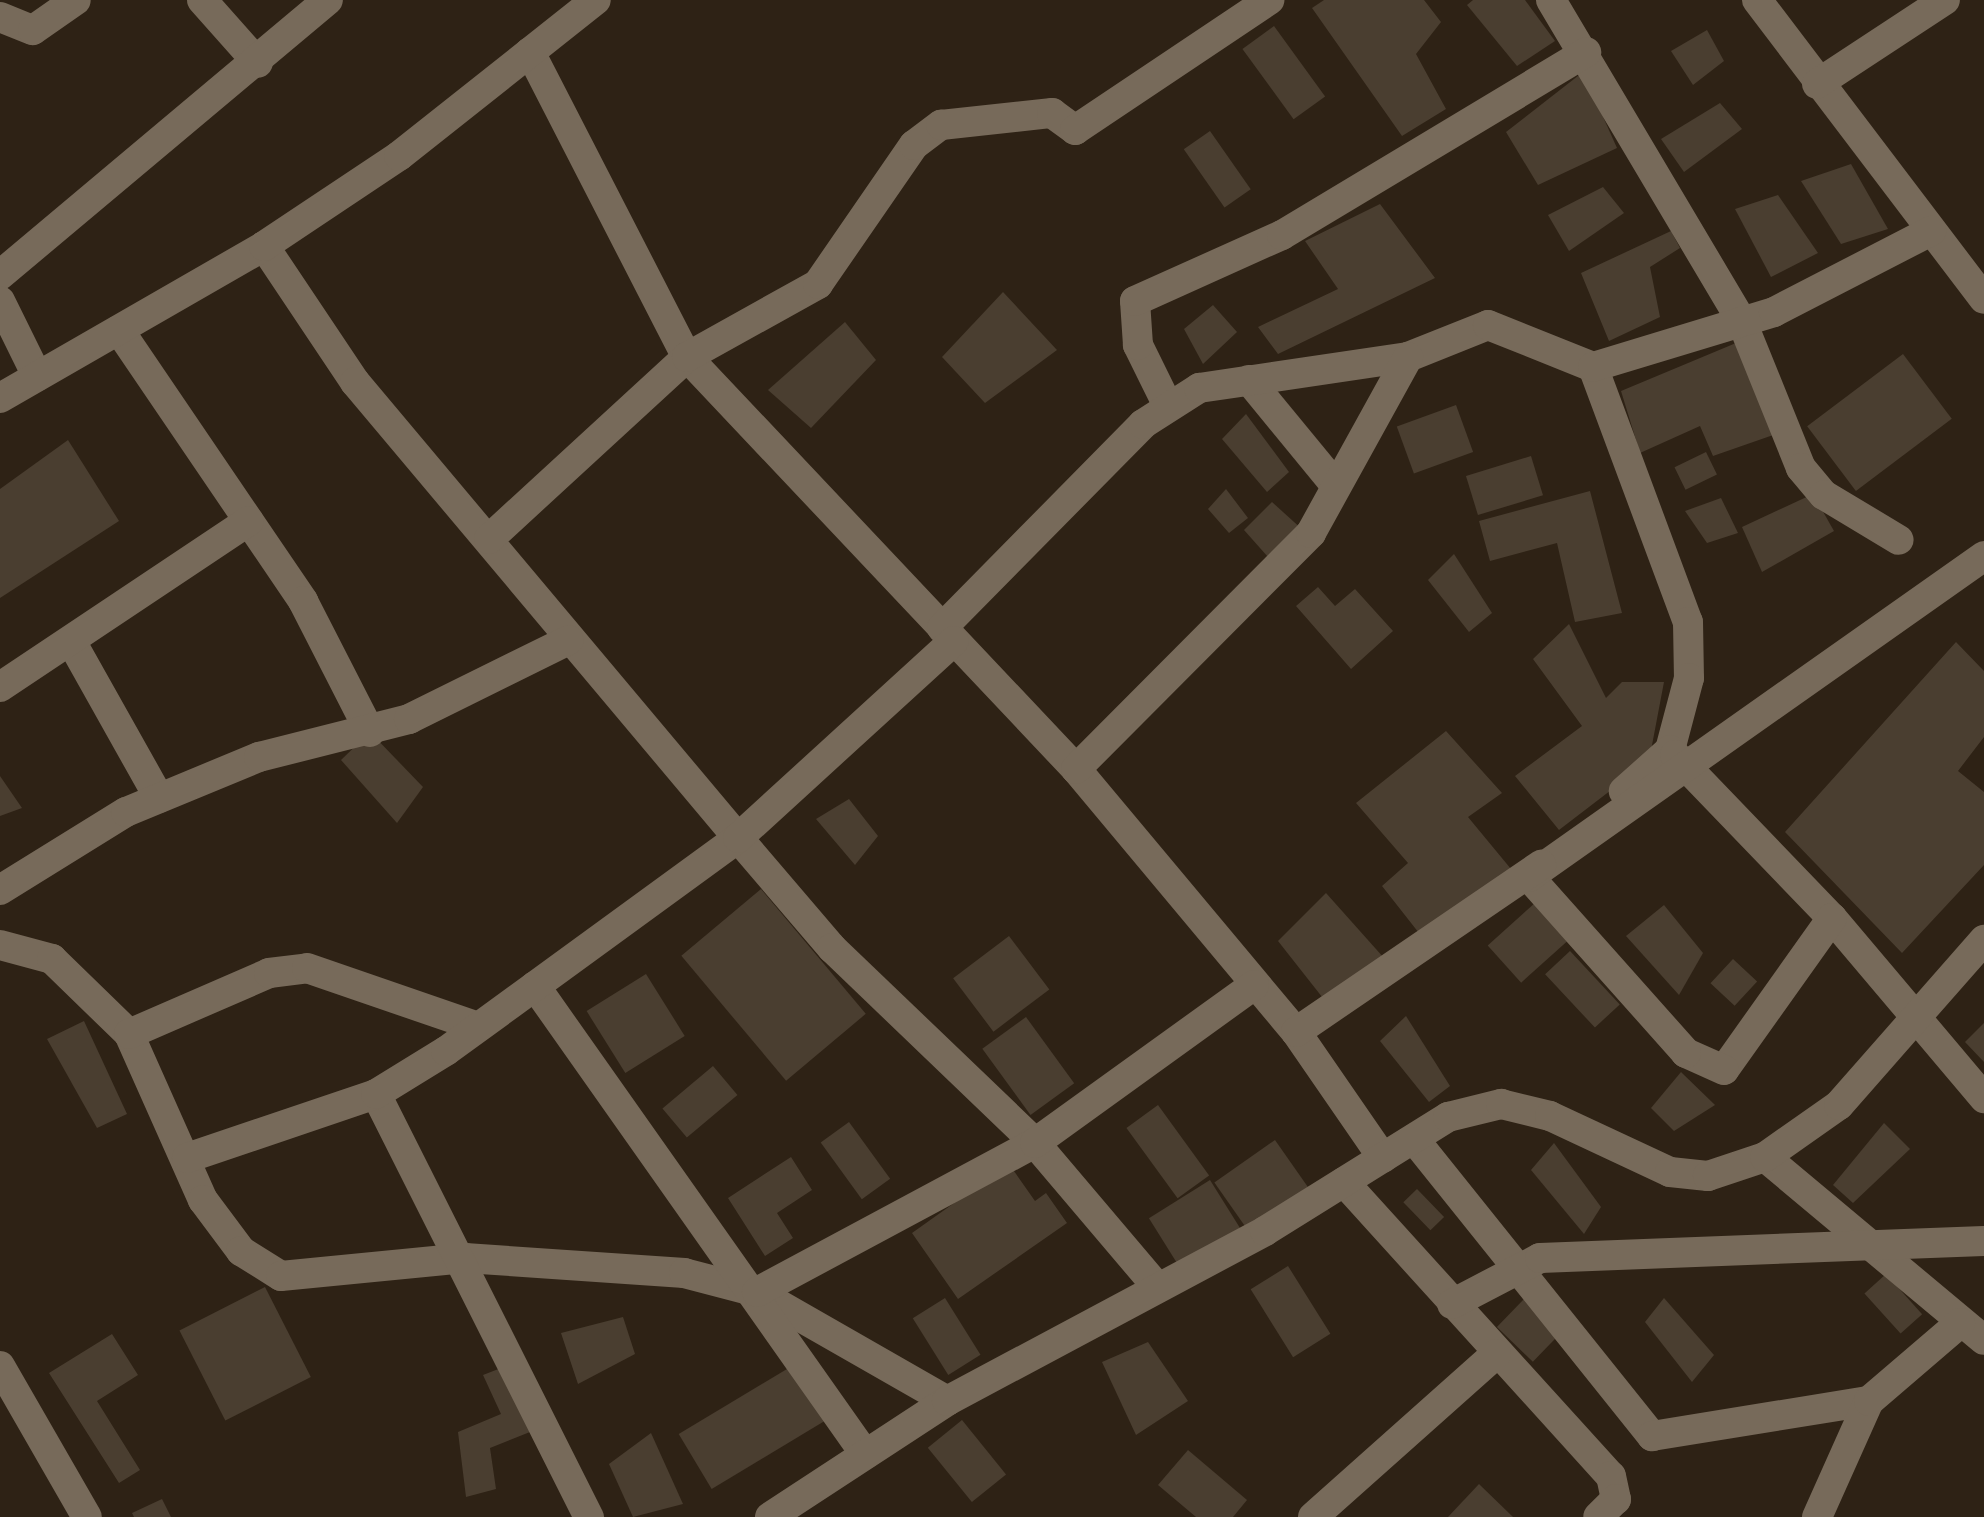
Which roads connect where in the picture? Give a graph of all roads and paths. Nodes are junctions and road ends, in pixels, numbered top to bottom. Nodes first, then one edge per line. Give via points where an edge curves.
1 (76, 0) edge
2 (202, 0) edge
3 (328, 0) edge
4 (596, 0) edge
5 (1269, 0) edge
6 (1551, 0) edge
7 (1757, 0) edge
8 (1945, 0) edge
9 (0, 17) edge
10 (530, 52) junction
11 (1586, 52) junction
12 (258, 64) junction
13 (1817, 84) junction
14 (1930, 231) junction
15 (264, 246) junction
16 (0, 275) edge
17 (1984, 300) edge
18 (0, 301) edge
19 (1742, 322) junction
20 (118, 330) junction
21 (687, 357) junction
22 (1408, 357) junction
23 (1593, 367) junction
24 (37, 376) junction
25 (1249, 380) junction
26 (0, 398) edge
27 (1167, 404) junction
28 (1336, 486) junction
29 (248, 521) junction
30 (489, 540) junction
31 (1899, 540) dead end
32 (1984, 556) edge
33 (948, 635) junction
34 (569, 640) junction
35 (71, 641) junction
36 (0, 686) edge
37 (370, 732) junction
38 (1679, 758) junction
39 (1076, 769) junction
40 (159, 798) junction
41 (738, 838) junction
42 (1528, 877) junction
43 (0, 890) edge
44 (1832, 918) junction
45 (1984, 940) edge
46 (0, 945) edge
47 (1254, 985) junction
48 (535, 986) junction
49 (1915, 1018) junction
50 (478, 1027) junction
51 (1296, 1032) junction
52 (129, 1034) junction
53 (376, 1094) junction
54 (1984, 1098) edge
55 (1414, 1139) junction
56 (1035, 1143) junction
57 (1765, 1157) junction
58 (187, 1158) junction
59 (1384, 1158) junction
60 (1344, 1182) junction
61 (1984, 1240) edge
62 (1867, 1245) junction
63 (465, 1258) junction
64 (1514, 1267) junction
65 (1158, 1288) junction
66 (756, 1292) junction
67 (1452, 1304) junction
68 (1972, 1332) edge
69 (1496, 1354) junction
70 (0, 1366) edge
71 (947, 1400) junction
72 (1868, 1401) junction
73 (865, 1454) junction
74 (86, 1517) edge
75 (589, 1517) edge
76 (770, 1517) edge
77 (1312, 1517) edge
78 (1598, 1517) edge
79 (1816, 1517) edge

1 - 9 street via 33,30
2 - 12 street
3 - 12 street
4 - 10 street
5 - 21 street via 1075,130 1052,113 941,125 914,144 818,284
6 - 11 street
7 - 13 street
8 - 13 street
10 - 15 street
10 - 21 street
11 - 19 street
11 - 27 street via 1282,236 1135,302 1138,345
12 - 16 street
13 - 14 street
14 - 17 street
14 - 19 street
15 - 20 street
15 - 30 street via 355,382
18 - 24 street
19 - 23 street
19 - 31 street via 1801,468 1834,503
20 - 24 street
20 - 29 street
21 - 30 street
21 - 33 street
22 - 23 street via 1488,326
22 - 25 street
22 - 28 street
23 - 38 street via 1688,622 1690,678
24 - 26 street
25 - 27 street via 1199,388
25 - 28 street
27 - 33 street
28 - 39 street via 1312,534
29 - 35 street
29 - 37 street via 303,601
30 - 34 street
32 - 38 street
33 - 39 street
33 - 41 street
34 - 37 street
34 - 41 street
35 - 36 street
35 - 40 street
37 - 40 street via 259,757
38 - 42 street
38 - 44 street
39 - 47 street
40 - 43 street
41 - 48 street
41 - 56 street via 832,948
42 - 44 street via 1686,1052 1724,1070
42 - 51 street
44 - 49 street
45 - 49 street
46 - 52 street via 52,959
47 - 51 street
47 - 56 street
48 - 50 street
48 - 66 street
49 - 54 street
49 - 57 street via 1840,1105
50 - 52 street via 308,968 270,973
50 - 53 street
51 - 59 street
52 - 58 street
53 - 58 street
53 - 63 street
55 - 57 street via 1448,1116 1501,1104 1550,1116 1670,1172 1708,1176
55 - 59 street
55 - 64 street
56 - 65 street
56 - 66 street
57 - 62 street
58 - 63 street via 202,1200 240,1251 281,1276
59 - 60 street
60 - 65 street
60 - 67 street
61 - 62 street
62 - 64 street via 1607,1251
62 - 68 street
63 - 66 street via 622,1265
63 - 75 street
64 - 67 street
64 - 72 street via 1652,1436
65 - 71 street
66 - 71 street
66 - 73 street
67 - 69 street
68 - 72 street
69 - 77 street
69 - 78 street via 1611,1476 1616,1499
70 - 74 street
71 - 73 street
72 - 79 street
73 - 76 street

